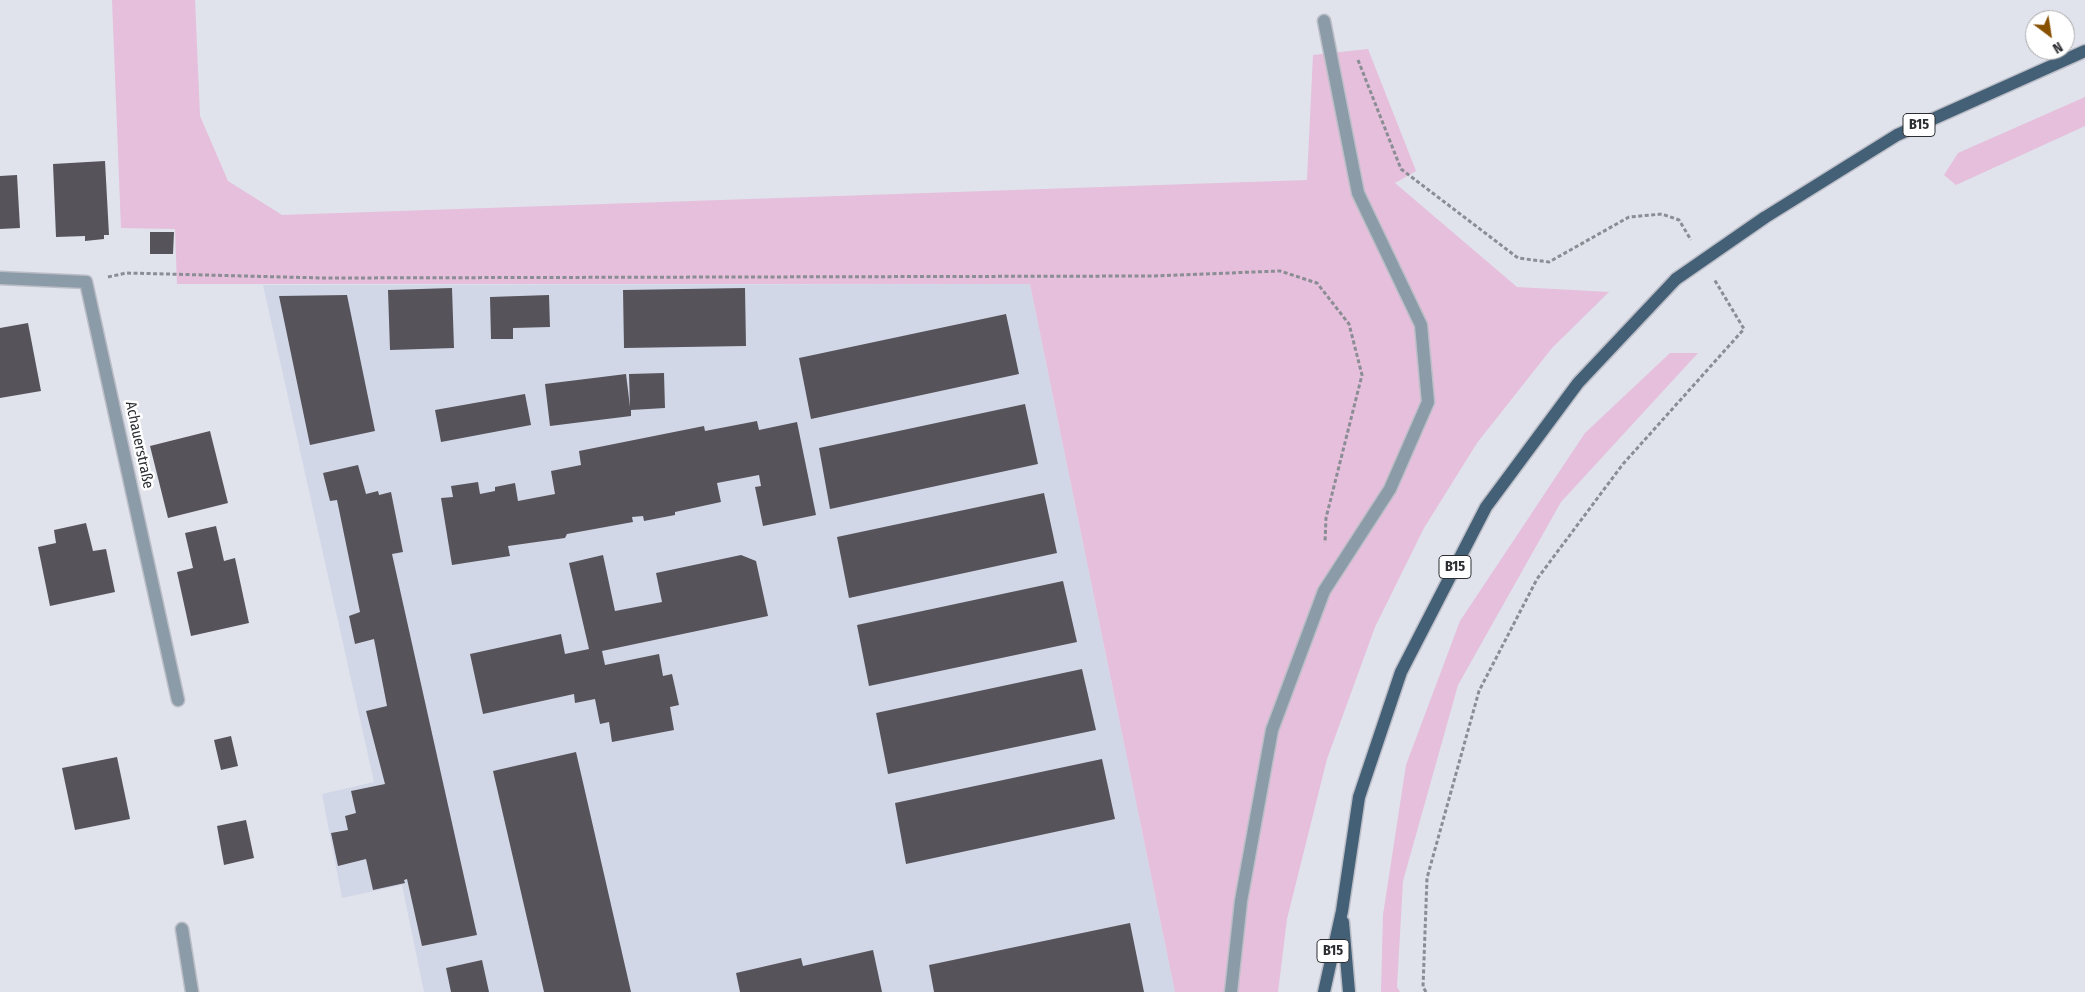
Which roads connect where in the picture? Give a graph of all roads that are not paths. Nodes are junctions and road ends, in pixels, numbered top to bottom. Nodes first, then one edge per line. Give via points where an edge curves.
1 (1324, 21) dead end
2 (2085, 51) edge
3 (0, 278) edge
4 (178, 700) dead end
5 (1342, 911) junction
6 (182, 929) dead end
7 (192, 992) edge
8 (1231, 992) edge
9 (1324, 992) edge
10 (1349, 992) edge

1 - 8 street via 1358,193 1421,325 1428,402 1390,489 1324,591 1272,730 1241,901
2 - 5 main road, B15, bridge via 1897,135 1764,218 1676,279 1578,383 1486,507 1401,672 1359,798
3 - 4 street, Achauerstraße via 86,282
5 - 9 main road, B15
5 - 10 main road, B15
6 - 7 street

